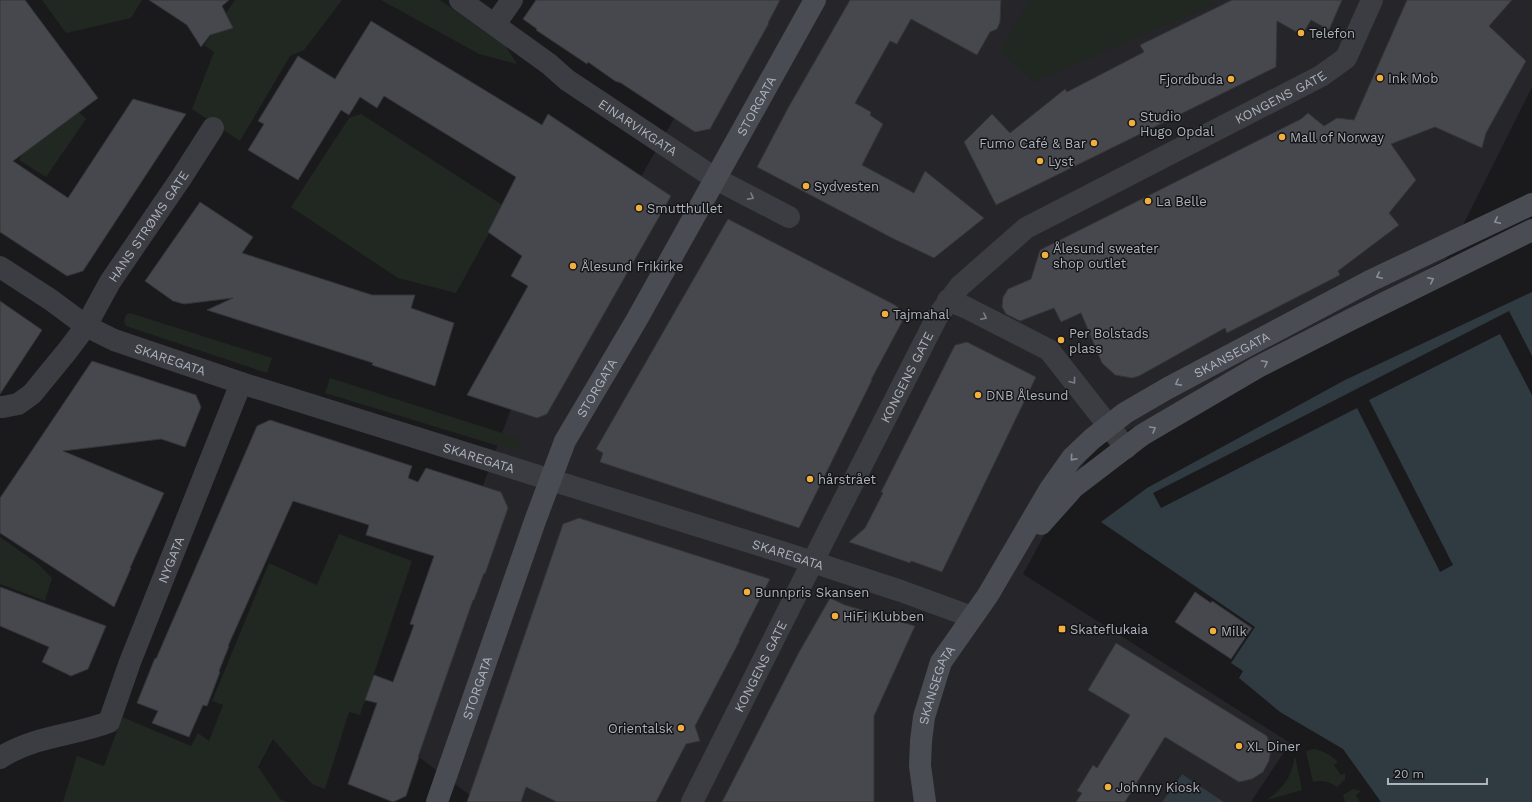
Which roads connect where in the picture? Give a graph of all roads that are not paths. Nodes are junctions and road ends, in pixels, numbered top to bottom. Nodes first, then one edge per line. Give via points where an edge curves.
1 (460, 0) edge
2 (512, 0) edge
3 (815, 0) edge
4 (1372, 0) edge
5 (496, 24) junction
6 (213, 128) dead end
7 (716, 179) junction
8 (1532, 204) edge
9 (789, 217) dead end
10 (1532, 230) edge
11 (0, 267) edge
12 (948, 300) junction
13 (86, 326) junction
14 (241, 383) junction
15 (0, 406) edge
16 (1108, 426) junction
17 (1126, 448) junction
18 (550, 479) junction
19 (812, 563) junction
20 (996, 582) junction
21 (972, 617) junction
22 (0, 758) edge
23 (437, 802) edge
24 (692, 802) edge
25 (925, 802) edge

1 - 5 street, EINARVIKGATA
2 - 5 street
3 - 7 street, STORGATA
4 - 12 street, KONGENS GATE via 1346,58 1321,76 1026,228 960,286
5 - 7 street, EINARVIKGATA via 567,80
6 - 13 street, HANS STRØMS GATE via 110,282
7 -> 9 street, EINARVIKGATA
7 - 18 street, STORGATA via 565,441
8 -> 16 street, SKANSEGATA via 1370,281 1168,388
17 -> 10 street, SKANSEGATA via 1142,435 1258,367
11 - 13 street, SKAREGATA
12 -> 16 street via 1049,350
12 - 19 street, KONGENS GATE
13 - 14 street, SKAREGATA via 114,340
13 - 15 street, HANS STRØMS GATE via 32,394 18,404
14 - 18 street, SKAREGATA
14 - 22 street, NYGATA via 130,662 109,722 95,728 32,742
16 - 17 street
16 -> 20 street, SKANSEGATA via 1072,458 1050,489
17 - 20 street, SKANSEGATA via 1074,487
18 - 19 street, SKAREGATA
18 - 23 street, STORGATA
19 - 21 street, SKAREGATA
19 - 24 street, KONGENS GATE
20 - 21 street, SKANSEGATA
21 - 25 street, SKANSEGATA via 941,662 924,717 920,766

